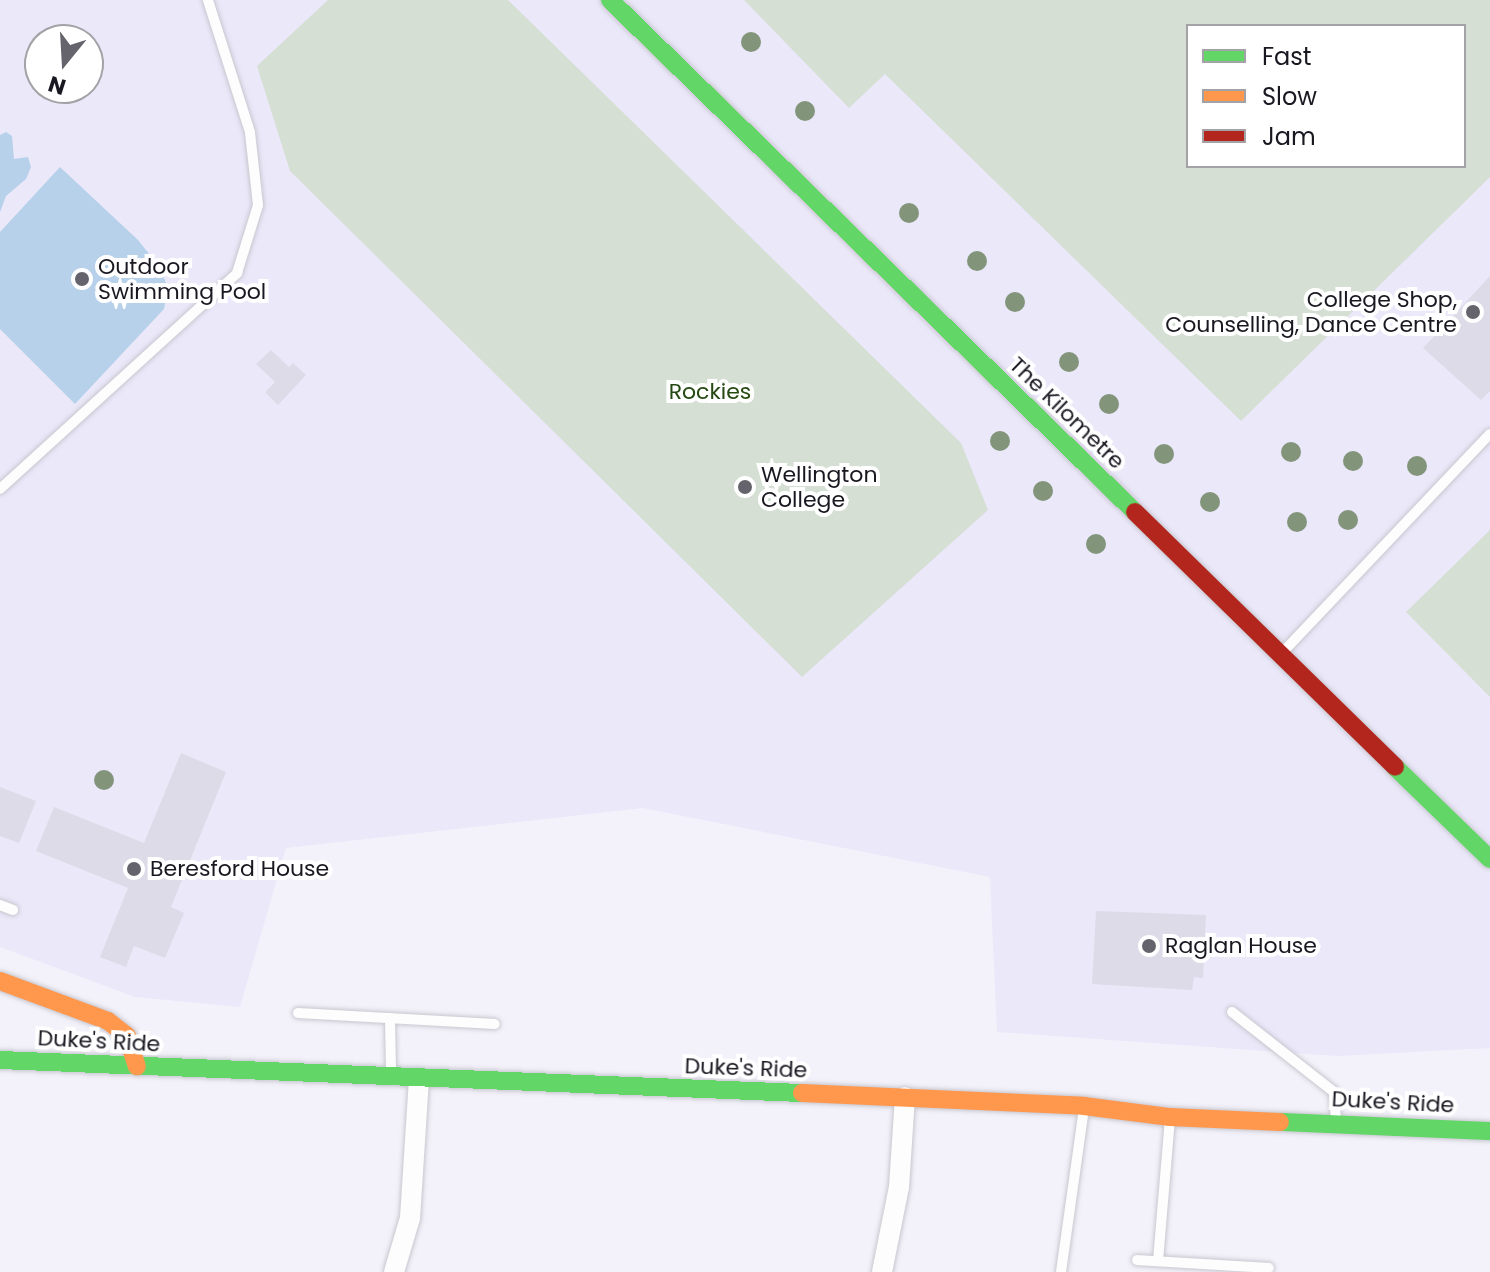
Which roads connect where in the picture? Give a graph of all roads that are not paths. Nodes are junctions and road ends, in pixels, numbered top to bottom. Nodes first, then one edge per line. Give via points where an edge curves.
1 (208, 0) edge
2 (610, 0) edge
3 (1490, 434) edge
4 (0, 489) edge
5 (1280, 655) junction
6 (1490, 859) edge
7 (0, 905) edge
8 (13, 910) dead end
9 (0, 981) edge
10 (1232, 1012) dead end
11 (298, 1013) dead end
12 (390, 1018) junction
13 (495, 1024) dead end
14 (0, 1060) edge
15 (137, 1066) junction
16 (391, 1078) junction
17 (419, 1080) junction
18 (905, 1097) junction
19 (1084, 1106) junction
20 (1170, 1117) junction
21 (1337, 1123) junction
22 (1490, 1131) edge
23 (1137, 1260) dead end
24 (1158, 1261) junction
25 (1269, 1268) dead end
26 (394, 1272) edge
27 (882, 1272) edge
28 (1061, 1272) edge

1 - 4 lane via 252,147 258,205 237,273
2 - 5 main road, The Kilometre
3 - 5 lane
5 - 6 main road, The Kilometre
7 - 8 lane
9 - 15 main road via 108,1021 127,1036
10 - 21 lane via 1334,1092
11 - 12 lane
12 - 13 lane
12 - 16 lane
14 - 15 main road, Duke's Ride
15 - 16 main road, Duke's Ride
16 - 17 main road, Duke's Ride
17 - 18 main road, Duke's Ride
17 - 26 street via 410,1218
18 - 19 main road, Duke's Ride
18 - 27 street via 899,1187
19 - 20 main road, Duke's Ride
19 - 28 lane
20 - 21 main road, Duke's Ride
20 - 24 lane
21 - 22 main road, Duke's Ride
23 - 24 lane
24 - 25 lane

